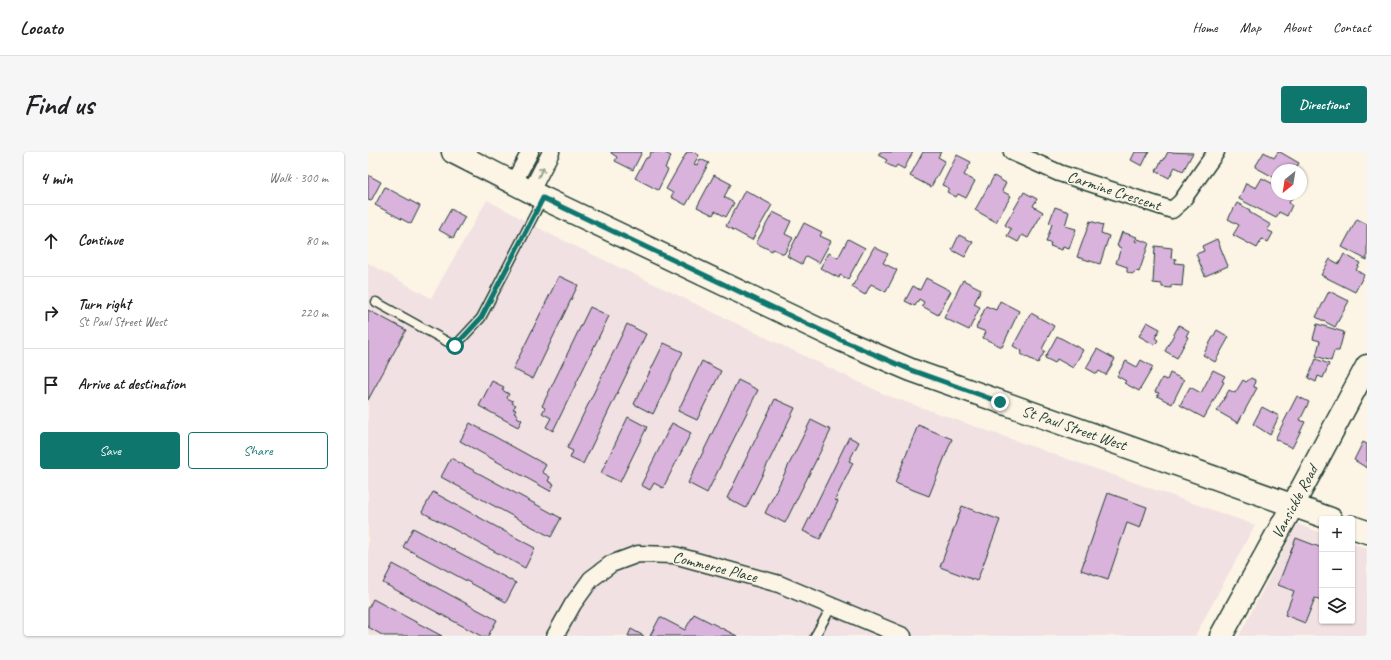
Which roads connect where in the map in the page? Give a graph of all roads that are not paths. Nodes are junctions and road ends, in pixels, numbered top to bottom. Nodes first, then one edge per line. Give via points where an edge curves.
1 (453, 152) edge
2 (530, 152) edge
3 (551, 152) edge
4 (1012, 152) edge
5 (1216, 152) edge
6 (529, 190) junction
7 (376, 302) dead end
8 (1367, 366) edge
9 (1294, 505) junction
10 (1323, 516) edge
11 (1355, 528) edge
12 (1367, 532) edge
13 (832, 606) junction
14 (555, 636) edge
15 (815, 636) edge
16 (903, 636) edge
17 (1221, 636) edge

1 - 6 main road, St Paul Street West
2 - 6 street
6 -> 3 street
4 - 5 street, Carmine Crescent via 1059,173 1172,210 1181,202
6 - 7 lane via 481,318 455,346
6 - 9 main road, St Paul Street West via 834,337 911,370
8 - 9 main road, Vansickle Road
9 - 10 main road, St Paul Street West
9 - 17 main road, Vansickle Road
11 - 12 main road
13 - 14 street, Commerce Place via 778,584 674,555 638,554 610,564 591,579
13 - 15 lane
13 - 16 street, Commerce Place

